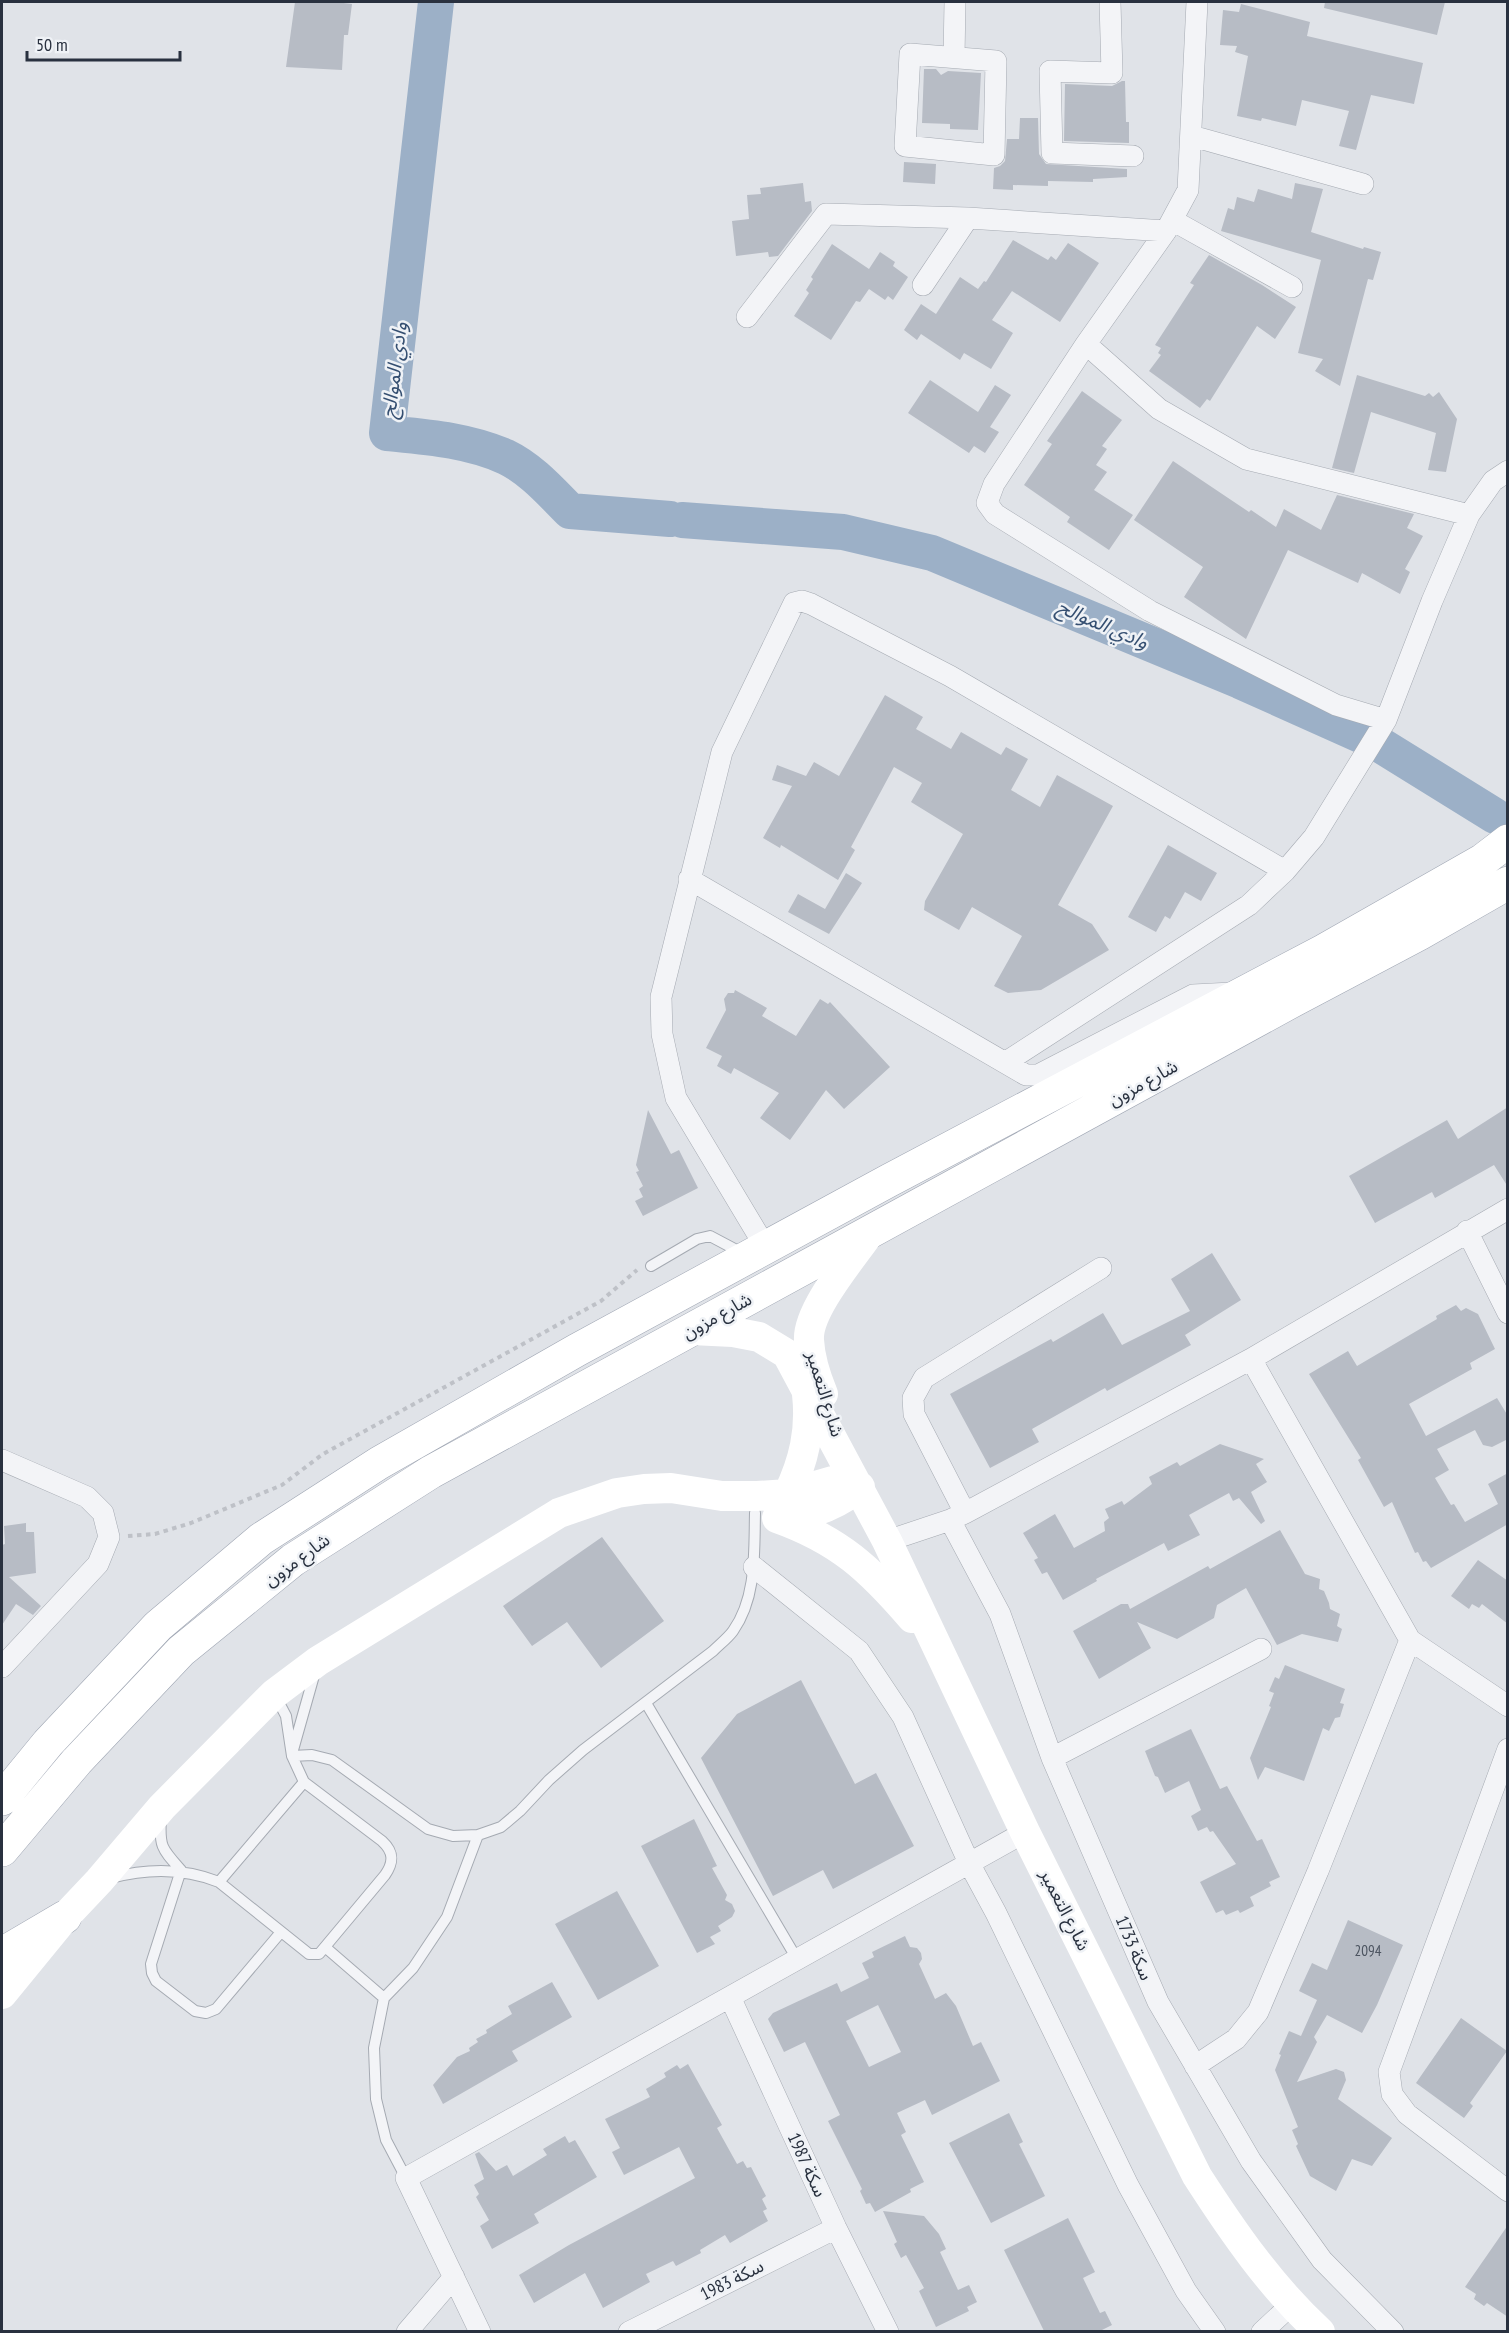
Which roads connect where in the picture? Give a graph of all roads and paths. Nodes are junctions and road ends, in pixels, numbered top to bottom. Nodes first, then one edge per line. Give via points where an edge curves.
1 (955, 2) edge
2 (1110, 2) edge
3 (1197, 2) edge
4 (954, 57) junction
5 (1192, 136) junction
6 (1133, 156) dead end
7 (1363, 184) dead end
8 (968, 218) junction
9 (1169, 226) junction
10 (923, 285) dead end
11 (1292, 287) dead end
12 (747, 317) dead end
13 (1086, 344) junction
14 (1508, 471) edge
15 (1469, 515) junction
16 (1386, 720) junction
17 (1508, 841) edge
18 (1285, 871) junction
19 (689, 879) junction
20 (1508, 883) edge
21 (1245, 992) junction
22 (1006, 1062) junction
23 (1508, 1209) edge
24 (1467, 1231) junction
25 (870, 1232) junction
26 (758, 1252) junction
27 (651, 1266) joint
28 (1101, 1268) dead end
29 (1508, 1313) edge
30 (692, 1330) junction
31 (1251, 1359) junction
32 (807, 1391) junction
33 (2, 1460) edge
34 (854, 1475) junction
35 (773, 1508) junction
36 (958, 1517) junction
37 (109, 1538) junction
38 (887, 1541) junction
39 (754, 1567) junction
40 (1410, 1640) junction
41 (935, 1643) junction
42 (1261, 1649) dead end
43 (318, 1661) junction
44 (2, 1667) edge
45 (274, 1694) junction
46 (646, 1703) junction
47 (1508, 1706) edge
48 (1508, 1749) edge
49 (291, 1756) junction
50 (1052, 1758) junction
51 (304, 1782) junction
52 (2, 1799) edge
53 (162, 1807) junction
54 (1025, 1832) junction
55 (477, 1835) junction
56 (2, 1850) edge
57 (969, 1863) junction
58 (181, 1870) junction
59 (99, 1881) junction
60 (219, 1882) junction
61 (64, 1917) junction
62 (280, 1932) junction
63 (325, 1947) junction
64 (2, 1954) edge
65 (797, 1959) junction
66 (2, 1994) edge
67 (730, 1997) junction
68 (384, 1998) junction
69 (1195, 2066) junction
70 (406, 2178) junction
71 (1508, 2191) edge
72 (836, 2228) junction
73 (454, 2277) junction
74 (1291, 2305) junction
75 (407, 2331) edge
76 (480, 2331) edge
77 (629, 2331) edge
78 (888, 2331) edge
79 (1215, 2331) edge
80 (1262, 2331) edge
81 (1320, 2331) edge
82 (1393, 2331) edge

1 - 4 street
2 - 6 street via 1112,73 1050,71 1052,153
3 - 5 street
4 - 4 street via 910,54 905,146 994,155 996,61
5 - 7 street
5 - 9 street via 1188,190
8 - 9 street
8 - 10 street
8 - 12 street via 826,214
9 - 11 street
9 - 13 street
13 - 15 street via 1158,409 1246,459
13 - 16 street via 994,484 987,503 995,514 1150,611 1336,705
14 - 15 street via 1493,481
15 - 16 street
16 - 18 street via 1314,837
17 - 21 main road, شارع مزون via 1483,860
18 - 19 street via 950,676 802,601 794,603 722,752
18 - 22 street via 1249,905
19 - 22 street
19 - 26 street via 661,997 662,1034 676,1098
20 - 25 main road, شارع مزون
21 - 22 street via 1193,996 1038,1075 1026,1074
21 - 26 main road, شارع مزون
23 - 24 street
24 - 29 street
24 - 31 street
25 - 30 main road, شارع مزون
25 - 34 main road, شارع التعمير via 819,1306 808,1338 814,1370
26 - 27 lane via 710,1236
26 - 52 main road, شارع مزون via 379,1463 261,1539 158,1626 48,1743
27 - 37 path via 634,1271 591,1307 323,1454 282,1485 191,1523 155,1534
28 - 36 street, سكة 1733 via 924,1378 913,1398 914,1414
30 - 32 main road, شارع التعمير via 759,1337 787,1354
30 - 56 main road, شارع مزون via 431,1472 293,1560 181,1651 77,1761
31 - 36 street
31 - 40 street
32 - 34 main road, شارع التعمير
32 - 35 main road via 808,1427 799,1470
33 - 37 street via 87,1497 103,1513
34 - 35 main road
34 - 38 main road, شارع التعمير
35 - 39 lane
35 - 41 main road via 857,1560
35 - 43 main road via 772,1496 722,1496 671,1488 617,1493 560,1513
36 - 38 street
36 - 50 street, سكة 1733 via 1000,1614
37 - 44 street via 98,1564
38 - 41 main road, شارع التعمير
39 - 46 lane via 748,1598 734,1630
39 - 57 street via 859,1651 903,1717
40 - 47 street
40 - 69 street via 1258,2012 1236,2039
41 - 54 main road, شارع التعمير
42 - 50 street
43 - 45 main road
43 - 49 lane
45 - 49 lane via 286,1716
45 - 53 main road
46 - 55 lane via 565,1764 501,1827
46 - 65 lane
48 - 71 street via 1389,2072 1392,2094 1407,2114
49 - 51 lane
49 - 55 lane via 312,1755 332,1760 429,1829 453,1836
50 - 69 street, سكة 1733 via 1158,2002
51 - 60 lane
51 - 63 lane via 382,1841 393,1857 385,1875
53 - 58 lane via 159,1840
53 - 59 main road
54 - 57 street
54 - 74 main road, شارع التعمير via 1197,2176 1231,2228
55 - 68 lane via 447,1917 413,1968
57 - 65 street
57 - 79 street via 1128,2185 1186,2291
58 - 59 lane via 127,1874
58 - 60 lane
58 - 62 lane via 151,1964 156,1981 195,2011 206,2013 216,2009
59 - 61 main road
60 - 62 lane
61 - 64 main road
61 - 66 main road
62 - 63 lane via 309,1954 319,1954
63 - 68 lane
65 - 67 street
67 - 70 street
67 - 72 street, سكة 1987
68 - 70 lane via 374,2048 376,2099 386,2139
69 - 82 street, سكة 1733 via 1251,2162 1322,2260
70 - 73 street
72 - 77 street, سكة 1983
72 - 78 street, سكة 1987
73 - 75 street
73 - 76 street
74 - 80 street
74 - 81 main road, شارع التعمير

